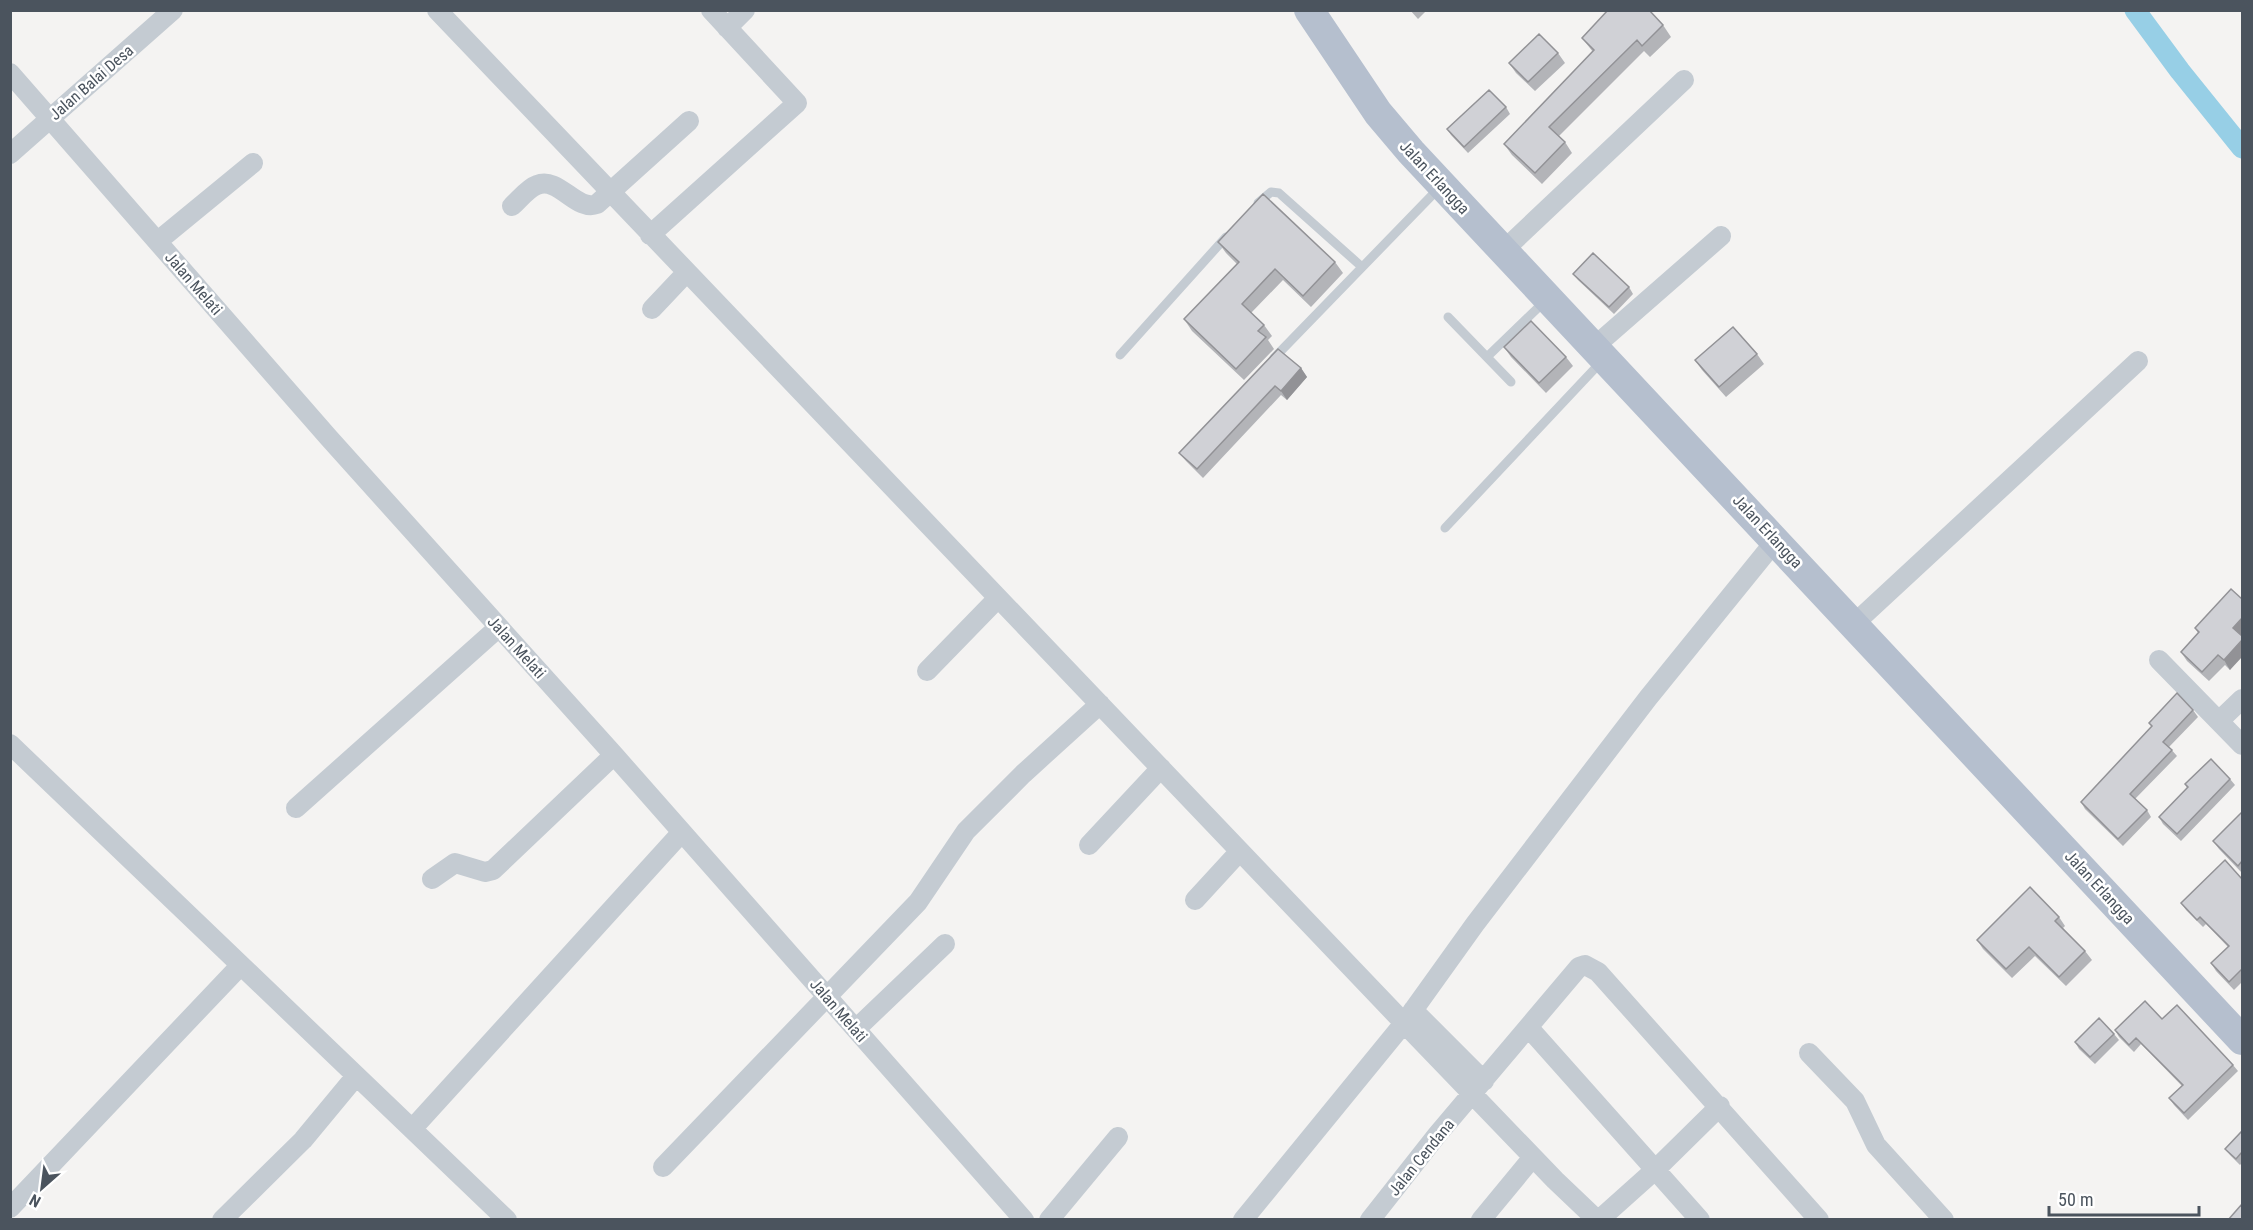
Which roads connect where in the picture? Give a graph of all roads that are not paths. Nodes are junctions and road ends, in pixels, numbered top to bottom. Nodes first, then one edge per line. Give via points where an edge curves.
1 (173, 10) edge
2 (437, 10) edge
3 (711, 10) edge
4 (745, 10) edge
5 (1309, 10) edge
6 (727, 28) junction
7 (10, 74) edge
8 (1684, 80) dead end
9 (49, 118) junction
10 (689, 121) dead end
11 (10, 154) edge
12 (253, 163) dead end
13 (1442, 186) junction
14 (609, 193) junction
15 (512, 206) dead end
16 (1254, 207) edge
17 (1231, 233) edge
18 (650, 235) junction
19 (1720, 236) dead end
20 (158, 241) junction
21 (1504, 250) junction
22 (1362, 267) junction
23 (686, 273) junction
24 (1549, 297) junction
25 (652, 309) dead end
26 (1448, 317) dead end
27 (1600, 352) junction
28 (1120, 355) dead end
29 (1488, 356) junction
30 (2138, 361) dead end
31 (1270, 362) edge
32 (1511, 382) dead end
33 (1445, 528) dead end
34 (1776, 540) junction
35 (998, 598) junction
36 (1854, 624) junction
37 (500, 627) junction
38 (2159, 660) dead end
39 (927, 671) dead end
40 (2242, 699) edge
41 (1100, 704) junction
42 (2219, 721) junction
43 (10, 744) edge
44 (2242, 745) edge
45 (614, 755) junction
46 (1161, 768) junction
47 (296, 808) dead end
48 (682, 832) junction
49 (1089, 845) dead end
50 (1240, 851) junction
51 (432, 879) dead end
52 (1195, 900) dead end
53 (945, 944) dead end
54 (240, 966) junction
55 (826, 996) junction
56 (1409, 1017) junction
57 (1529, 1028) junction
58 (856, 1029) junction
59 (2242, 1040) edge
60 (1809, 1053) dead end
61 (356, 1076) junction
62 (1478, 1088) junction
63 (1720, 1106) junction
64 (413, 1128) junction
65 (1118, 1137) dead end
66 (1533, 1157) junction
67 (663, 1167) dead end
68 (1656, 1169) junction
69 (10, 1208) edge
70 (222, 1220) edge
71 (507, 1220) edge
72 (1024, 1220) edge
73 (1048, 1220) edge
74 (1243, 1220) edge
75 (1370, 1220) edge
76 (1481, 1220) edge
77 (1598, 1220) edge
78 (1701, 1220) edge
79 (1819, 1220) edge
80 (1944, 1220) edge

1 - 9 street, Jalan Balai Desa
2 - 14 street
3 - 6 street
4 - 6 street
5 - 13 main road, Jalan Erlangga via 1378,113
6 - 18 street via 797,103
7 - 9 street, Jalan Melati
8 - 21 street
9 - 11 street, Jalan Balai Desa
9 - 20 street, Jalan Melati
10 - 14 street
12 - 20 street
13 - 21 main road, Jalan Erlangga
13 - 22 lane
14 - 15 street via 593,206 557,188 535,185
14 - 18 street
16 - 22 lane via 1271,192 1279,193
17 - 28 lane
18 - 23 street
19 - 27 street
20 - 37 street, Jalan Melati
21 - 24 main road, Jalan Erlangga
22 - 31 lane
23 - 25 street
23 - 35 street
24 - 27 main road, Jalan Erlangga
24 - 29 lane
26 - 29 lane
27 - 33 lane
27 - 34 main road, Jalan Erlangga
29 - 32 lane
30 - 36 street
34 - 36 main road, Jalan Erlangga
34 - 56 street via 1648,698
35 - 39 street
35 - 41 street
36 - 59 main road, Jalan Erlangga
37 - 45 street, Jalan Melati
37 - 47 street
38 - 42 street
40 - 42 street
41 - 46 street
41 - 55 street via 966,831 918,902
42 - 44 street
43 - 54 street
45 - 48 street, Jalan Melati
45 - 51 street via 493,870 485,872 455,862
46 - 49 street
46 - 50 street
48 - 55 street, Jalan Melati
48 - 64 street
50 - 52 street
50 - 56 street
53 - 58 street
54 - 61 street
54 - 69 street
55 - 58 street, Jalan Melati
55 - 67 street
56 - 62 street
56 - 74 street
57 - 62 street, Jalan Cendana
57 - 63 street, Jalan Cendana via 1580,967 1592,967
57 - 68 street
58 - 72 street, Jalan Melati
60 - 80 street via 1855,1101 1874,1143
61 - 64 street
61 - 70 street via 303,1140
62 - 66 street
62 - 75 street, Jalan Cendana
63 - 68 street
63 - 79 street
64 - 71 street
65 - 73 street
66 - 76 street
66 - 77 street
68 - 77 street
68 - 78 street

